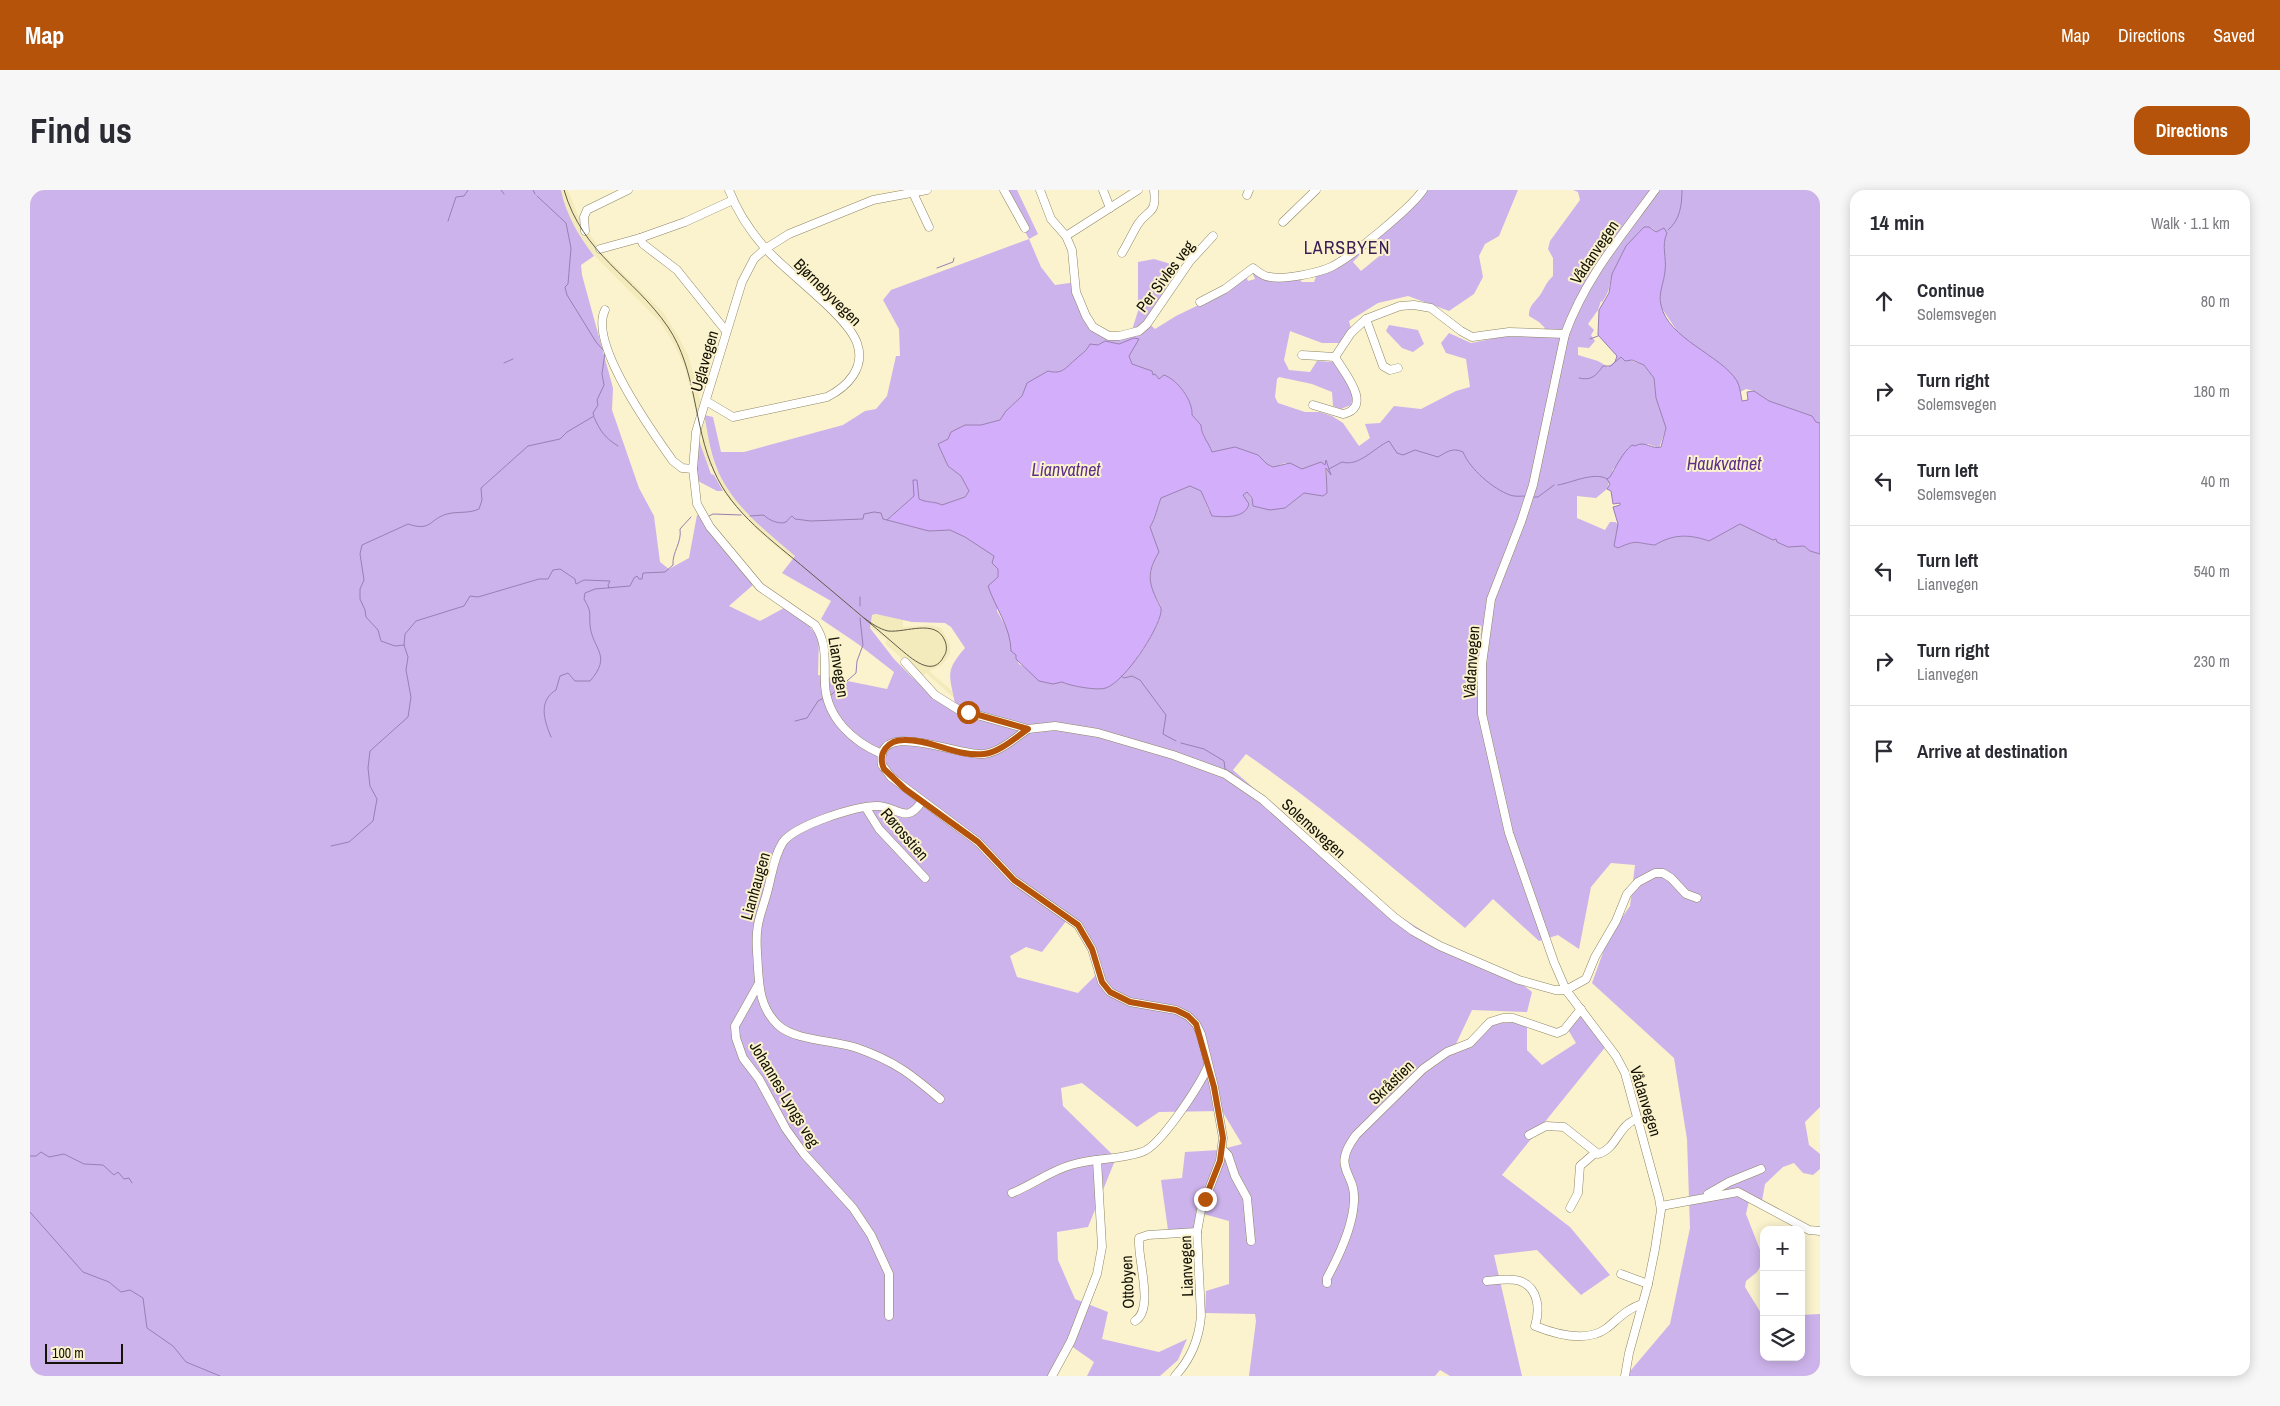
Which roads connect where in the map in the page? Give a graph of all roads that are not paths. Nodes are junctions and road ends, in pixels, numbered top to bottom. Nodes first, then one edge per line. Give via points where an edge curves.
1 (628, 190) edge
2 (729, 190) edge
3 (927, 190) edge
4 (1004, 190) edge
5 (1040, 190) edge
6 (1102, 190) edge
7 (1138, 190) edge
8 (1154, 190) edge
9 (1316, 190) edge
10 (1423, 190) edge
11 (1655, 190) edge
12 (914, 193) junction
13 (733, 200) junction
14 (1110, 208) junction
15 (1282, 222) dead end
16 (929, 227) dead end
17 (1025, 228) dead end
18 (585, 231) dead end
19 (1066, 236) junction
20 (1213, 236) dead end
21 (640, 238) junction
22 (600, 249) dead end
23 (765, 249) junction
24 (1122, 253) dead end
25 (1200, 302) dead end
26 (605, 310) dead end
27 (1366, 318) junction
28 (726, 331) junction
29 (1565, 334) junction
30 (1302, 356) dead end
31 (1335, 357) junction
32 (1398, 368) dead end
33 (706, 401) junction
34 (1313, 405) dead end
35 (693, 469) junction
36 (905, 662) dead end
37 (1028, 729) junction
38 (882, 754) junction
39 (922, 801) junction
40 (866, 808) junction
41 (925, 878) dead end
42 (1698, 898) dead end
43 (758, 985) junction
44 (1566, 990) junction
45 (1581, 1009) junction
46 (1208, 1066) junction
47 (940, 1100) dead end
48 (1638, 1119) junction
49 (1529, 1135) dead end
50 (1223, 1150) junction
51 (1595, 1154) junction
52 (1097, 1160) junction
53 (1761, 1169) dead end
54 (1012, 1193) dead end
55 (1704, 1197) junction
56 (1660, 1206) junction
57 (1570, 1208) dead end
58 (1820, 1231) edge
59 (1197, 1232) junction
60 (1251, 1241) dead end
61 (1621, 1274) dead end
62 (1487, 1281) dead end
63 (1326, 1283) dead end
64 (1648, 1284) junction
65 (1642, 1304) junction
66 (889, 1316) dead end
67 (1136, 1322) dead end
68 (1052, 1376) edge
69 (1175, 1376) edge
70 (1625, 1376) edge

1 - 18 street via 589,208 584,218
2 - 13 street, Bjørnebyvegen
3 - 12 street, Uglavegen
4 - 17 street
5 - 19 street via 1051,219
6 - 14 street
7 - 14 street
8 - 24 street via 1155,203 1150,214 1139,222
9 - 15 street
10 - 25 street via 1402,212 1332,266 1272,278 1253,268 1225,289
11 - 29 street, Vådanvegen via 1596,270
12 - 16 street
12 - 23 street, Uglavegen via 873,200 789,234
13 - 21 street via 670,229
13 - 23 street, Bjørnebyvegen
14 - 19 street
19 - 20 street, Per Sivles veg via 1074,258 1078,297 1086,316 1093,327 1109,336 1139,331 1147,324 1190,261
21 - 22 street
21 - 28 street via 643,244 677,270
23 - 28 street, Uglavegen via 747,271
23 - 33 street, Bjørnebyvegen via 852,333 859,351 856,370 847,384 827,397 742,417 731,416
26 - 35 street via 602,318 606,342 620,378 673,461 682,468
27 - 29 street via 1400,306 1424,306 1440,313 1472,336 1509,332
27 - 31 street
27 - 32 street via 1383,366 1390,370
28 - 33 street, Uglavegen
29 - 44 street, Vådanvegen via 1529,496 1491,599 1482,664 1482,714 1509,833
30 - 31 street
31 - 34 street via 1354,386 1355,404 1351,411 1343,414
33 - 35 street, Uglavegen via 696,432
35 - 38 street, Lianvegen via 697,504 710,527 760,587 814,625 820,633 825,646 825,688 840,725 850,735
36 - 37 street, Solemsvegen via 952,707
37 - 38 street, Solemsvegen via 996,751 984,754 906,740 892,742
37 - 44 street, Solemsvegen via 1056,726 1098,733 1225,774 1252,791 1413,931 1497,972 1548,988
38 - 39 street, Lianvegen via 882,765 888,774
39 - 40 street, Lianhaugen via 914,812 907,814 878,806
39 - 46 street, Lianvegen via 978,842 1014,880 1078,925 1092,949 1102,982 1110,992 1130,1002 1176,1010 1192,1020 1200,1034
40 - 41 street, Rørosstien via 879,829
40 - 43 street, Lianhaugen via 811,824 790,835 782,844 757,924
42 - 44 street via 1686,894 1663,873 1655,873 1638,882 1627,894 1586,979
43 - 47 street, Lianhaugen via 769,1014 786,1032 840,1043 885,1060 904,1070
43 - 66 street, Johannes Lyngs veg via 735,1026 742,1055 760,1079 786,1130 853,1208 871,1235 890,1274
44 - 45 street, Vådanvegen
45 - 48 street, Vådanvegen via 1621,1064
45 - 63 street, Skråstien via 1564,1030 1557,1033 1513,1018 1490,1022 1470,1043 1447,1052 1423,1069 1356,1135 1348,1146 1344,1163 1354,1194 1353,1209
46 - 50 street, Lianvegen via 1221,1118
46 - 52 street via 1188,1102 1153,1146 1134,1154
48 - 51 street via 1625,1126 1609,1149
48 - 56 street, Vådanvegen
49 - 51 street via 1546,1126 1564,1126
50 - 59 street, Lianvegen
50 - 60 street via 1247,1198
51 - 57 street via 1580,1166 1578,1193
52 - 54 street via 1070,1165
52 - 68 street via 1102,1248 1098,1274 1071,1341
53 - 55 street via 1728,1182
55 - 56 street
55 - 58 street via 1738,1192 1809,1230
56 - 64 street, Vådanvegen
59 - 67 street, Ottobyen via 1139,1238 1144,1303 1142,1316
59 - 69 street, Lianvegen via 1201,1323 1193,1350
61 - 64 street
62 - 65 street via 1512,1280 1525,1284 1538,1304 1535,1326 1565,1335 1600,1332
64 - 65 street, Vådanvegen
65 - 70 street, Vådanvegen

